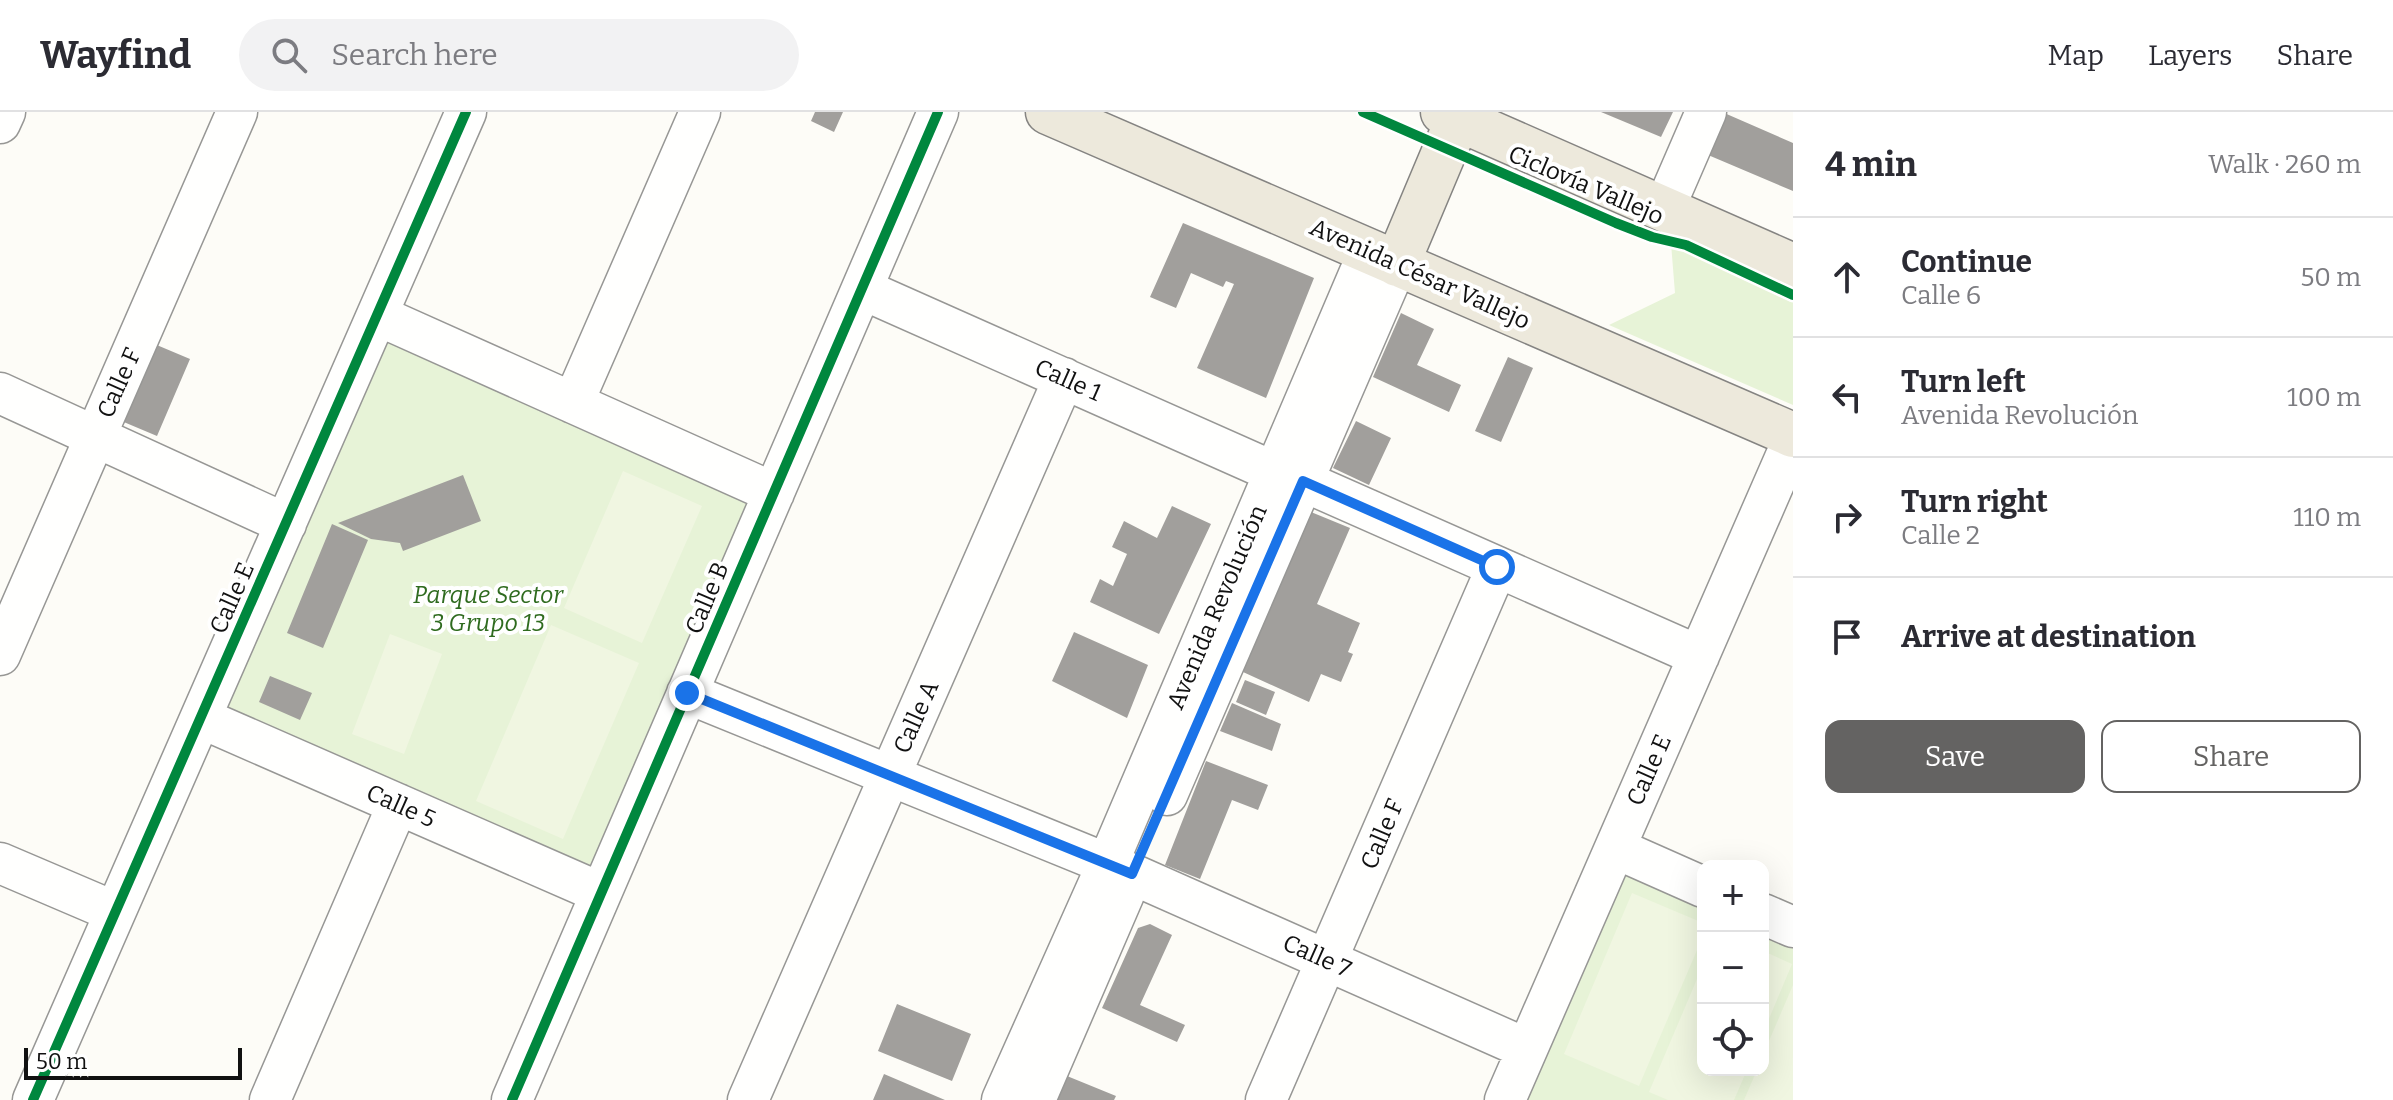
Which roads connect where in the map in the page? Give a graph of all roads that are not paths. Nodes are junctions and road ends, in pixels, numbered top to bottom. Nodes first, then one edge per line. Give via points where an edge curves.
1 (5, 112) edge
2 (237, 112) edge
3 (700, 112) edge
4 (938, 112) edge
5 (1048, 112) edge
6 (1706, 112) edge
7 (459, 114) edge
8 (1448, 114) edge
9 (0, 123) edge
10 (1664, 209) junction
11 (1383, 257) junction
12 (1793, 266) edge
13 (862, 289) junction
14 (377, 315) junction
15 (1064, 378) junction
16 (0, 393) edge
17 (573, 403) junction
18 (95, 436) junction
19 (1793, 438) edge
20 (1288, 476) junction
21 (774, 493) junction
22 (286, 524) junction
23 (1497, 567) junction
24 (0, 655) edge
25 (1699, 656) junction
26 (687, 693) junction
27 (201, 718) junction
28 (890, 776) junction
29 (398, 804) junction
30 (1615, 848) junction
31 (0, 863) edge
32 (1120, 869) junction
33 (1697, 884) edge
34 (601, 893) junction
35 (115, 912) junction
36 (1769, 917) edge
37 (1793, 927) edge
38 (1327, 960) junction
39 (1527, 1049) junction
40 (521, 1097) edge
41 (33, 1100) edge
42 (270, 1100) edge
43 (748, 1100) edge
44 (1002, 1100) edge
45 (1035, 1100) edge
46 (1266, 1100) edge
47 (1505, 1100) edge

1 - 9 street
2 - 18 street, Calle F
3 - 17 street
4 - 13 street, Calle B
5 - 11 main road, Avenida César Vallejo
6 - 10 street
7 - 14 street, Calle E
8 - 10 main road
8 - 11 main road, Avenida Revolución
10 - 12 main road
11 - 19 main road, Avenida César Vallejo
11 - 20 street, Avenida Revolución
13 - 15 street, Calle 1
13 - 21 street, Calle B
14 - 17 street
14 - 22 street, Calle E
15 - 20 street, Calle 1
15 - 28 street, Calle A
16 - 18 street
17 - 21 street
18 - 22 street
18 - 24 street, Calle F
19 - 25 street, Calle E
20 - 23 street, Calle 1
20 - 32 street, Avenida Revolución
21 - 26 street, Calle B
22 - 27 street, Calle E
23 - 25 street, Calle 1
23 - 38 street, Calle F
25 - 30 street, Calle E
26 - 28 street, Calle 7
26 - 34 street, Calle B
27 - 29 street, Calle 5
27 - 35 street, Calle E
28 - 32 street, Calle 7
28 - 43 street, Calle A
29 - 34 street, Calle 5
29 - 42 street
30 - 33 street
30 - 39 street, Calle E
31 - 35 street
32 - 38 street, Calle 7
32 - 44 street, Avenida Revolución
32 - 45 street, Avenida Revolución
34 - 40 street, Calle B
35 - 41 street, Calle E
36 - 37 street
38 - 39 street, Calle 7
38 - 46 street, Calle F
39 - 47 street, Calle E

